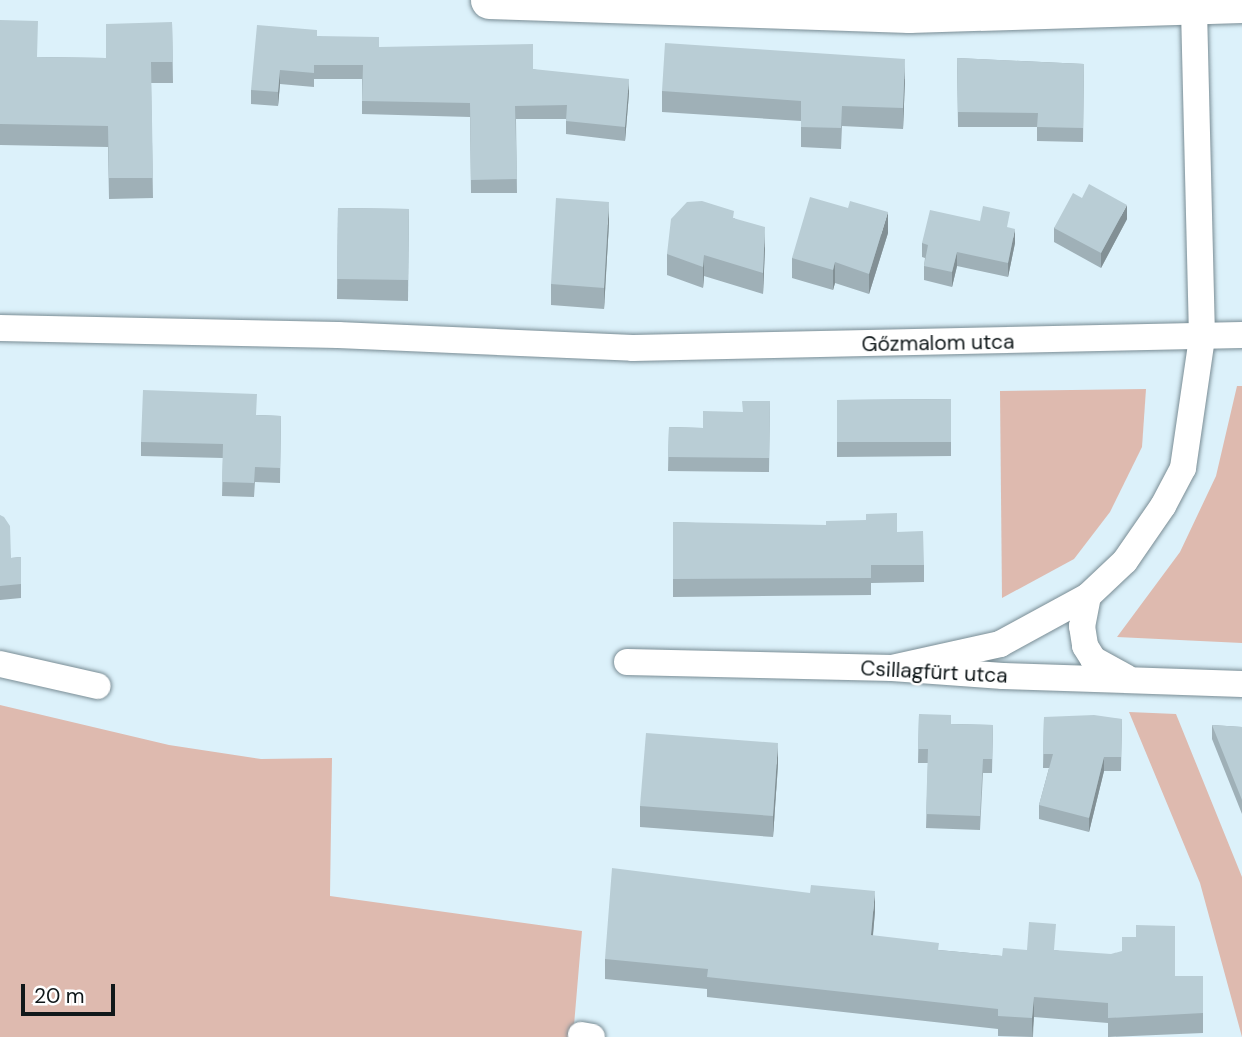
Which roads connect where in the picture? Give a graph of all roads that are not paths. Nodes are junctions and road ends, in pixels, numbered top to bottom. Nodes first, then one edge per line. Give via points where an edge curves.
1 (489, 0) edge
2 (1242, 4) edge
3 (1194, 7) junction
4 (0, 328) edge
5 (1242, 335) edge
6 (1202, 337) junction
7 (1088, 596) junction
8 (627, 662) dead end
9 (0, 664) edge
10 (892, 668) junction
11 (1131, 680) junction
12 (1242, 684) edge
13 (98, 685) dead end

1 - 3 street via 909,14
2 - 3 street
3 - 6 street
4 - 6 street, Gőzmalom utca via 634,348
5 - 6 street, Gőzmalom utca
6 - 7 street via 1183,468 1125,561
7 - 10 street via 1000,644
7 - 11 street via 1082,626 1085,646 1107,669
8 - 10 street, Csillagfürt utca
9 - 13 street
10 - 11 street, Csillagfürt utca
11 - 12 street, Csillagfürt utca

